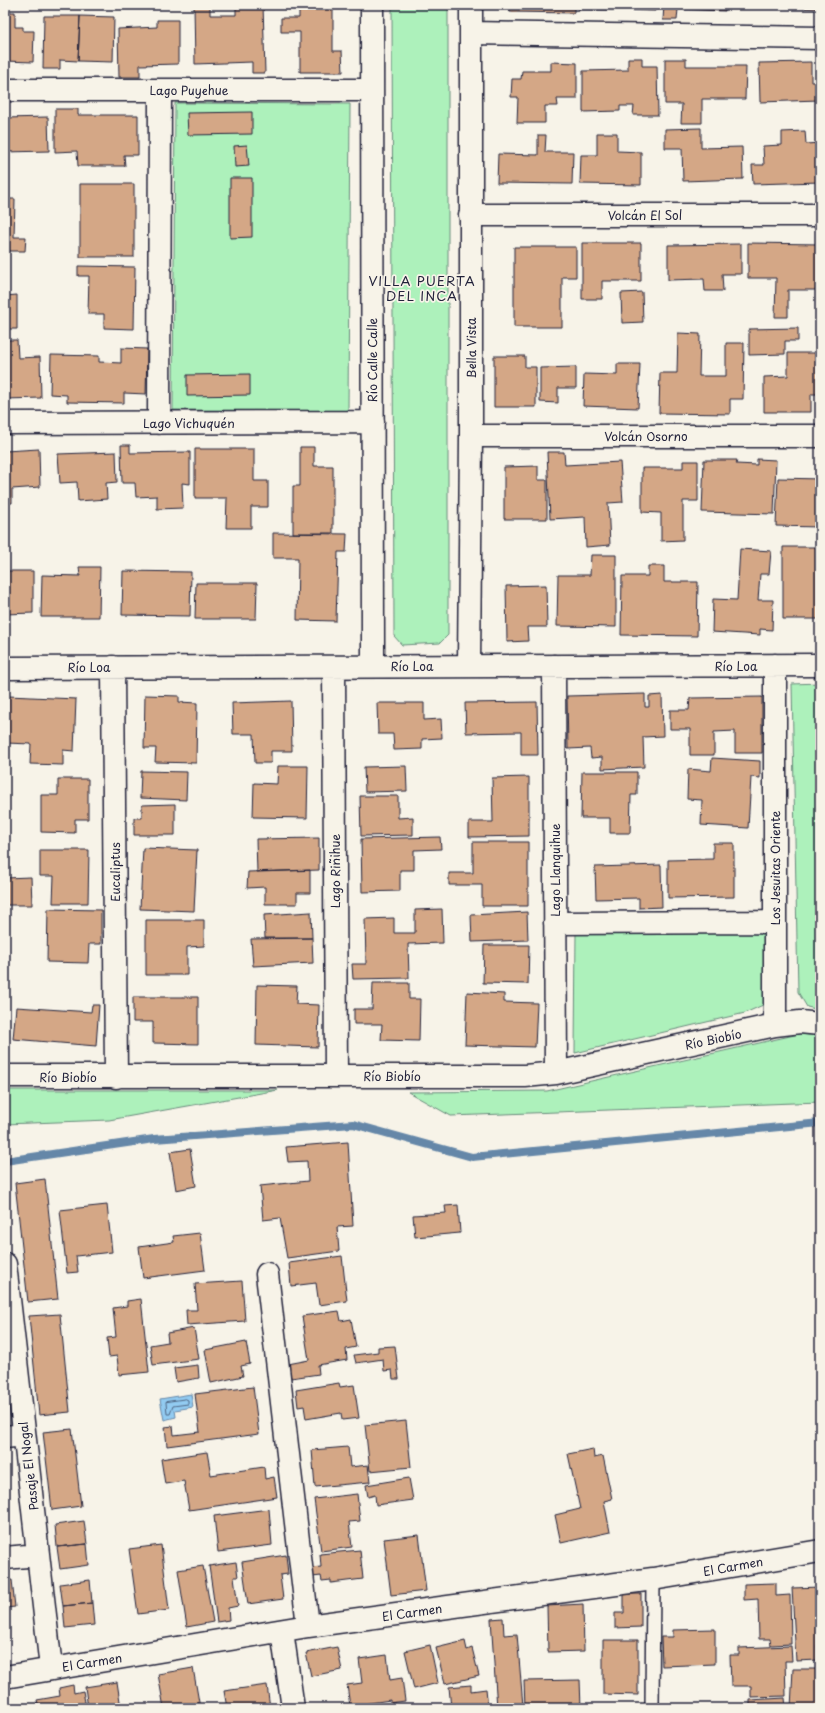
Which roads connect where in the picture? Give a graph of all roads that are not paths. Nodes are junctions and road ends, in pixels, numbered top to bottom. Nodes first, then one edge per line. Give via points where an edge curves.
1 (372, 5) edge
2 (470, 5) edge
3 (471, 33) junction
4 (820, 38) edge
5 (5, 90) edge
6 (160, 90) junction
7 (372, 90) junction
8 (470, 215) junction
9 (820, 215) edge
10 (373, 422) junction
11 (5, 423) edge
12 (159, 423) junction
13 (471, 436) junction
14 (820, 436) edge
15 (775, 665) junction
16 (820, 665) edge
17 (373, 666) junction
18 (469, 666) junction
19 (554, 666) junction
20 (113, 667) junction
21 (334, 667) junction
22 (5, 668) edge
23 (775, 922) junction
24 (555, 923) junction
25 (820, 1024) edge
26 (774, 1025) junction
27 (556, 1073) junction
28 (5, 1076) edge
29 (336, 1076) junction
30 (116, 1077) junction
31 (5, 1264) edge
32 (267, 1274) dead end
33 (7, 1308) edge
34 (15, 1436) edge
35 (820, 1551) edge
36 (38, 1555) junction
37 (5, 1558) edge
38 (654, 1579) junction
39 (308, 1626) junction
40 (282, 1631) junction
41 (51, 1668) junction
42 (5, 1677) edge
43 (293, 1708) edge
44 (652, 1708) edge

1 - 7 street, Río Calle Calle
2 - 3 street, Bella Vista
3 - 4 street
3 - 8 street, Bella Vista
5 - 6 street, Lago Puyehue
6 - 7 street, Lago Puyehue
6 - 12 street
7 - 10 street, Río Calle Calle
8 - 9 street, Volcán El Sol
8 - 13 street, Bella Vista
10 - 12 street, Lago Vichuquén
10 - 17 street, Río Calle Calle
11 - 12 street, Lago Vichuquén
13 - 14 street, Volcán Osorno
13 - 18 street, Bella Vista
15 - 16 street, Río Loa
15 - 19 street, Río Loa
15 - 23 street, Los Jesuitas Oriente
17 - 18 street, Río Loa
17 - 21 street, Río Loa
18 - 19 street, Río Loa
19 - 24 street, Lago Llanquihue
20 - 21 street, Río Loa
20 - 22 street, Río Loa
20 - 30 street, Eucaliptus
21 - 29 street, Lago Riñihue
23 - 24 street
23 - 26 street, Los Jesuitas Oriente
24 - 27 street, Lago Llanquihue
25 - 26 street via 800,1022
26 - 27 street, Río Biobío
27 - 29 street, Río Biobío via 495,1077
28 - 30 street, Río Biobío
29 - 30 street, Río Biobío
31 - 33 street, Pasaje El Nogal
32 - 39 street
33 - 34 street, Pasaje El Nogal
34 - 36 street, Pasaje El Nogal
35 - 38 street, El Carmen
36 - 37 street
36 - 41 street, Pasaje El Nogal
38 - 39 street, El Carmen
38 - 44 lane
39 - 40 street, El Carmen
40 - 41 street, El Carmen
40 - 43 street
41 - 42 street, El Carmen

